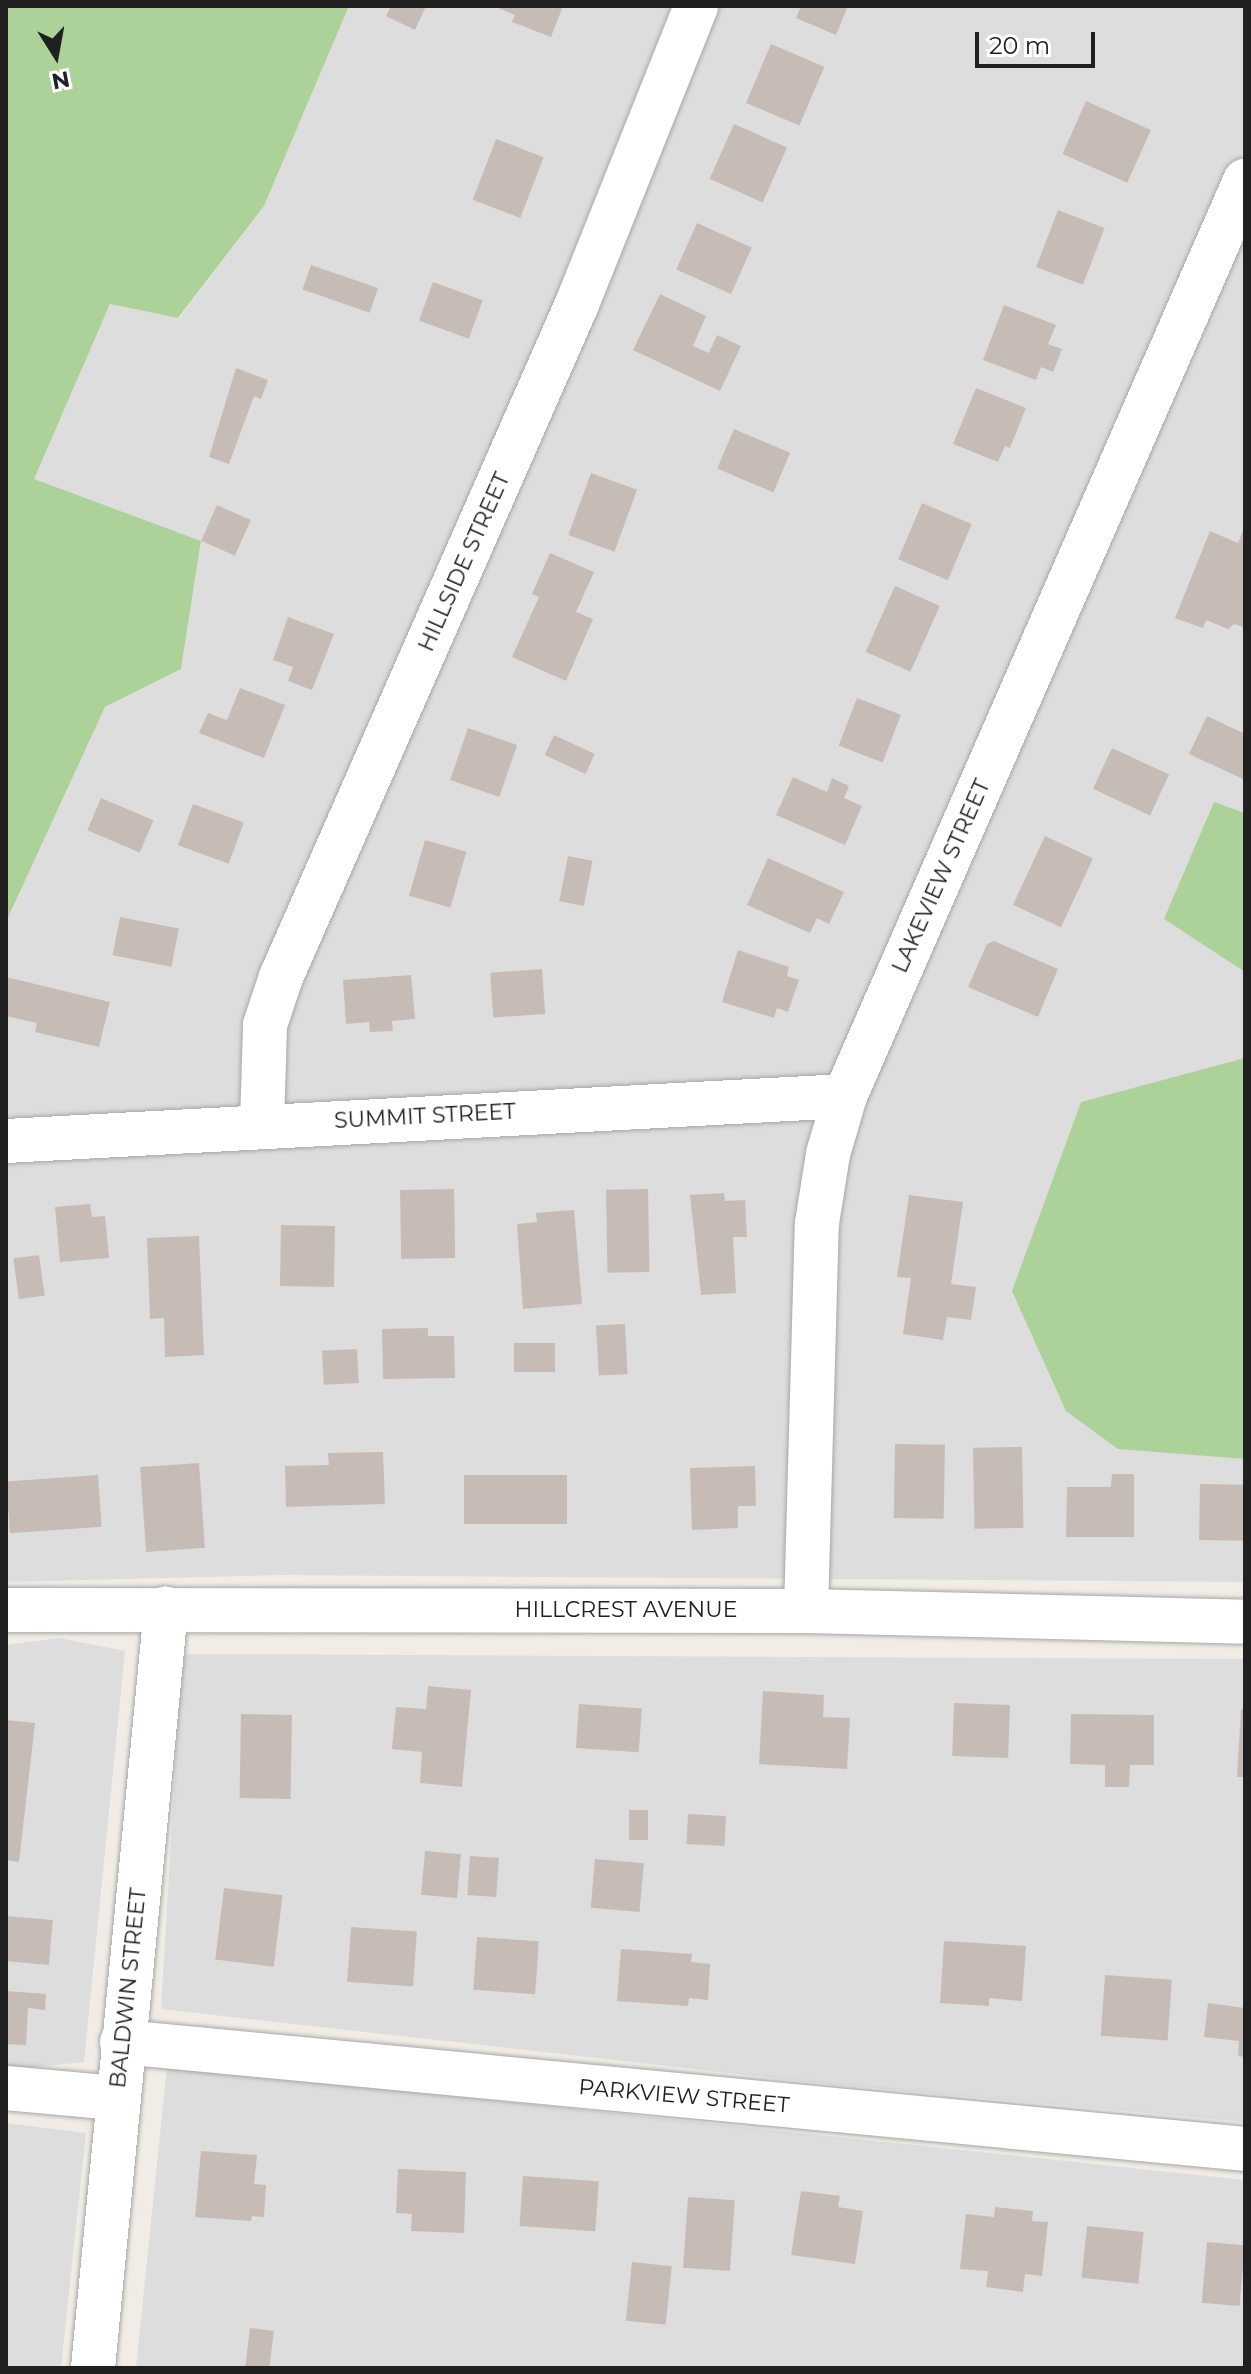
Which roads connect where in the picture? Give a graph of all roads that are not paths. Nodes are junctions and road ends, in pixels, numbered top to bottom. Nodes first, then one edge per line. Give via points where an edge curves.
1 (696, 6) edge
2 (1245, 181) edge
3 (845, 1096) junction
4 (262, 1123) junction
5 (6, 1141) edge
6 (166, 1608) junction
7 (6, 1610) edge
8 (806, 1611) junction
9 (1245, 1622) edge
10 (122, 2042) junction
11 (6, 2088) edge
12 (116, 2098) junction
13 (1245, 2149) edge
14 (93, 2368) edge

1 - 4 street, HILLSIDE STREET via 577,304 281,977 265,1025
2 - 3 street, LAKEVIEW STREET
3 - 4 street, SUMMIT STREET
3 - 8 street, LAKEVIEW STREET via 828,1154 817,1223
4 - 5 street, SUMMIT STREET
6 - 7 street, HILLCREST AVENUE
6 - 8 street, HILLCREST AVENUE
6 - 10 street, BALDWIN STREET
8 - 9 street, HILLCREST AVENUE
10 - 12 street, BALDWIN STREET
10 - 13 street, PARKVIEW STREET
11 - 12 street
12 - 14 street, BALDWIN STREET

